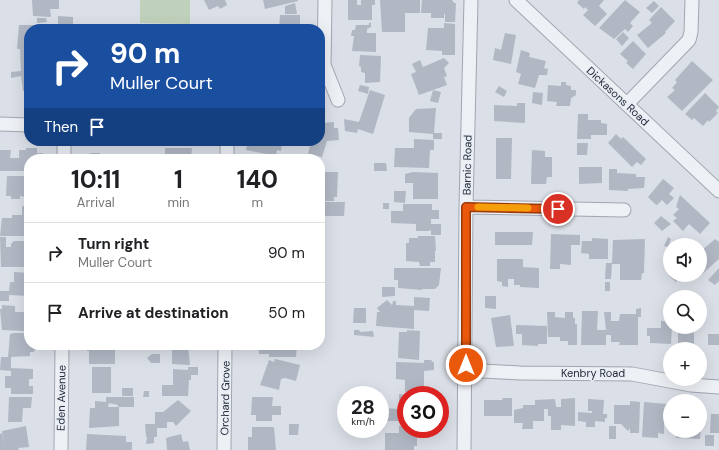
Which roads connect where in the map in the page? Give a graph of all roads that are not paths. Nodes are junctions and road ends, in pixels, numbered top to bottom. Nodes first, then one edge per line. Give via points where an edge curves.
1 (324, 0) edge
2 (471, 0) edge
3 (516, 0) edge
4 (692, 0) edge
5 (324, 24) edge
6 (325, 68) edge
7 (338, 100) dead end
8 (627, 104) junction
9 (0, 124) edge
10 (24, 125) edge
11 (719, 192) edge
12 (466, 207) junction
13 (624, 210) dead end
14 (62, 350) edge
15 (225, 350) edge
16 (465, 370) junction
17 (719, 387) edge
18 (61, 450) edge
19 (224, 450) edge
20 (464, 450) edge

1 - 5 street
2 - 12 street, Barnic Road
3 - 8 street, Dickasons Road
4 - 8 street via 689,40
6 - 7 street
8 - 11 street, Dickasons Road
9 - 10 street
12 - 13 street
12 - 16 street, Barnic Road
14 - 18 street, Eden Avenue
15 - 19 street, Orchard Grove
16 - 17 street, Kenbry Road via 632,374 691,385
16 - 20 street, Barnic Road

